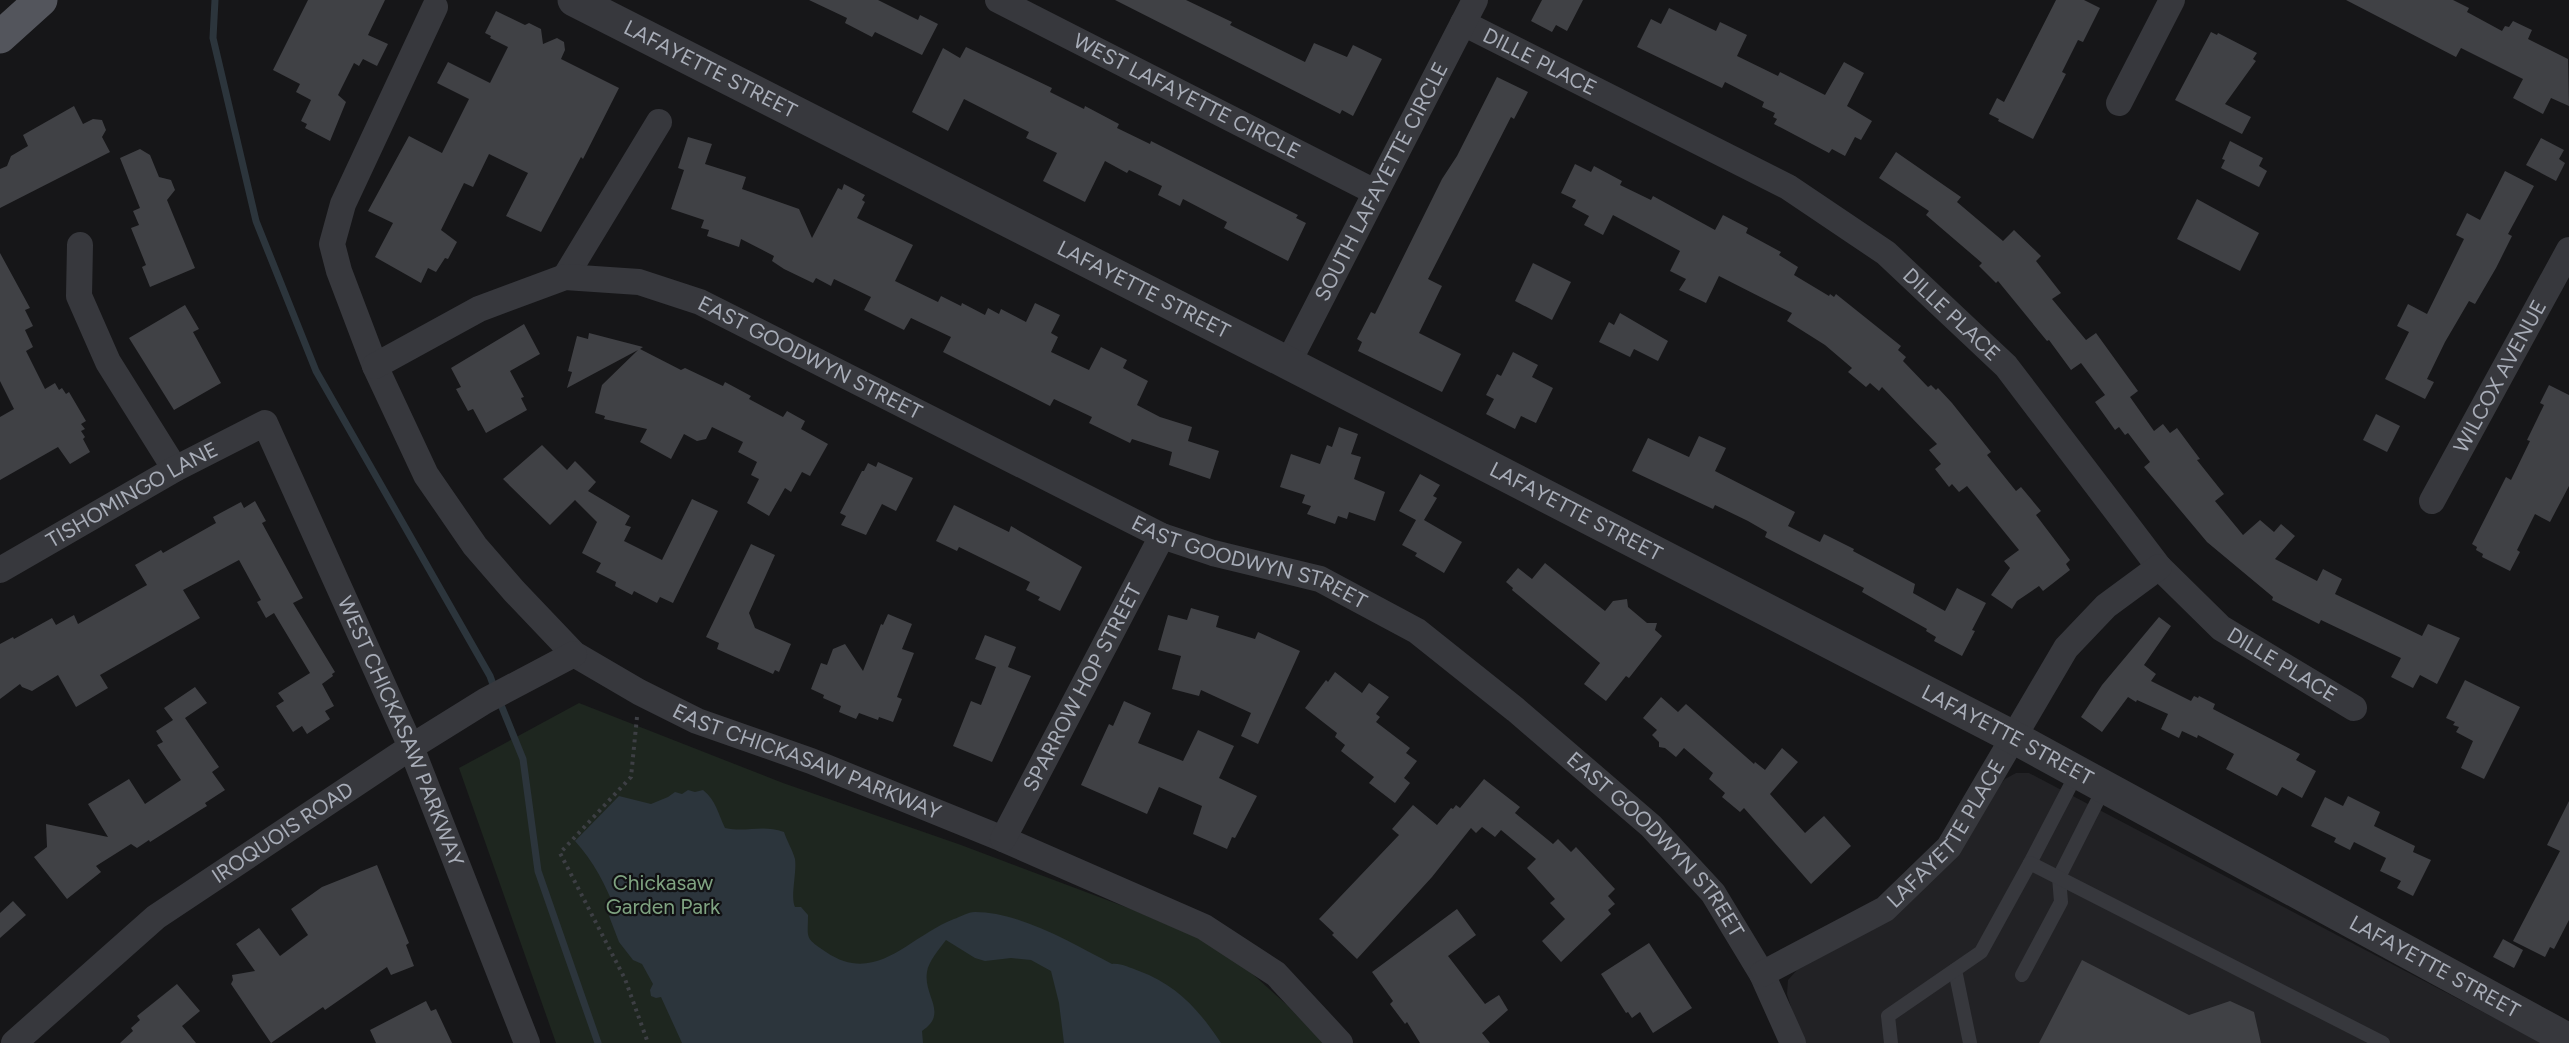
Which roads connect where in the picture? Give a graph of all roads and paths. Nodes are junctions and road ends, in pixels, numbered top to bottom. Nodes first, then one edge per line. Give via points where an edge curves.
1 (41, 0) edge
2 (998, 0) edge
3 (1475, 0) edge
4 (2172, 0) edge
5 (597, 5) edge
6 (435, 7) dead end
7 (1463, 23) junction
8 (0, 37) edge
9 (2119, 103) dead end
10 (659, 122) dead end
11 (1374, 192) junction
12 (80, 245) dead end
13 (2569, 250) edge
14 (565, 277) junction
15 (1288, 363) junction
16 (375, 366) junction
17 (265, 423) joint
18 (176, 469) junction
19 (2432, 501) dead end
20 (1162, 536) junction
21 (2159, 567) junction
22 (0, 570) edge
23 (574, 654) junction
24 (639, 692) junction
25 (2354, 708) dead end
26 (2013, 737) junction
27 (411, 747) junction
28 (2091, 778) junction
29 (1003, 839) junction
30 (2031, 863) junction
31 (2059, 877) junction
32 (1954, 970) junction
33 (1762, 974) junction
34 (2022, 975) dead end
35 (12, 1037) edge
36 (2569, 1041) edge
37 (527, 1043) edge
38 (648, 1043) edge
39 (1340, 1043) edge
40 (1793, 1043) edge
41 (1891, 1043) edge
42 (1970, 1043) edge
43 (2383, 1043) edge

1 - 8 main road
2 - 11 street, WEST LAFAYETTE CIRCLE
3 - 7 street, SOUTH LAFAYETTE CIRCLE
4 - 9 street
5 - 15 street, LAFAYETTE STREET
6 - 16 street, EAST CHICKASAW PARKWAY via 343,204 332,244
7 - 11 street, SOUTH LAFAYETTE CIRCLE
7 - 21 street, DILLE PLACE via 1788,187 1886,253 2006,366
10 - 14 street
11 - 15 street, SOUTH LAFAYETTE CIRCLE
12 - 18 street via 79,296 108,362
13 - 19 street, WILCOX AVENUE
14 - 16 street via 479,309
14 - 20 street, EAST GOODWYN STREET via 639,282 700,302
15 - 26 street, LAFAYETTE STREET
16 - 23 street, EAST CHICKASAW PARKWAY via 426,475 475,546
17 - 18 street, TISHOMINGO LANE
17 - 27 street, WEST CHICKASAW PARKWAY
18 - 22 street, TISHOMINGO LANE
20 - 29 street, SPARROW HOP STREET
20 - 33 street, EAST GOODWYN STREET via 1213,553 1320,579 1417,631 1651,826 1713,893
21 - 25 street, DILLE PLACE via 2222,628
21 - 26 street, LAFAYETTE PLACE via 2106,606 2067,648
23 - 24 street, EAST CHICKASAW PARKWAY
23 - 27 street, IROQUOIS ROAD via 485,701
24 - 29 street, EAST CHICKASAW PARKWAY via 697,721 812,761
24 - 38 path via 631,777 561,853 625,979
26 - 28 street, LAFAYETTE STREET
26 - 33 street, LAFAYETTE PLACE via 1949,847 1885,909
27 - 35 street, IROQUOIS ROAD via 156,917
27 - 37 street, WEST CHICKASAW PARKWAY
28 - 30 lane
28 - 31 lane
28 - 36 street, LAFAYETTE STREET
29 - 39 street, EAST CHICKASAW PARKWAY via 1204,927 1276,974
30 - 31 lane
30 - 32 lane via 1981,952
31 - 34 lane via 2061,902
31 - 43 lane
32 - 41 lane via 1888,1016
32 - 42 lane
33 - 40 street, EAST GOODWYN STREET

